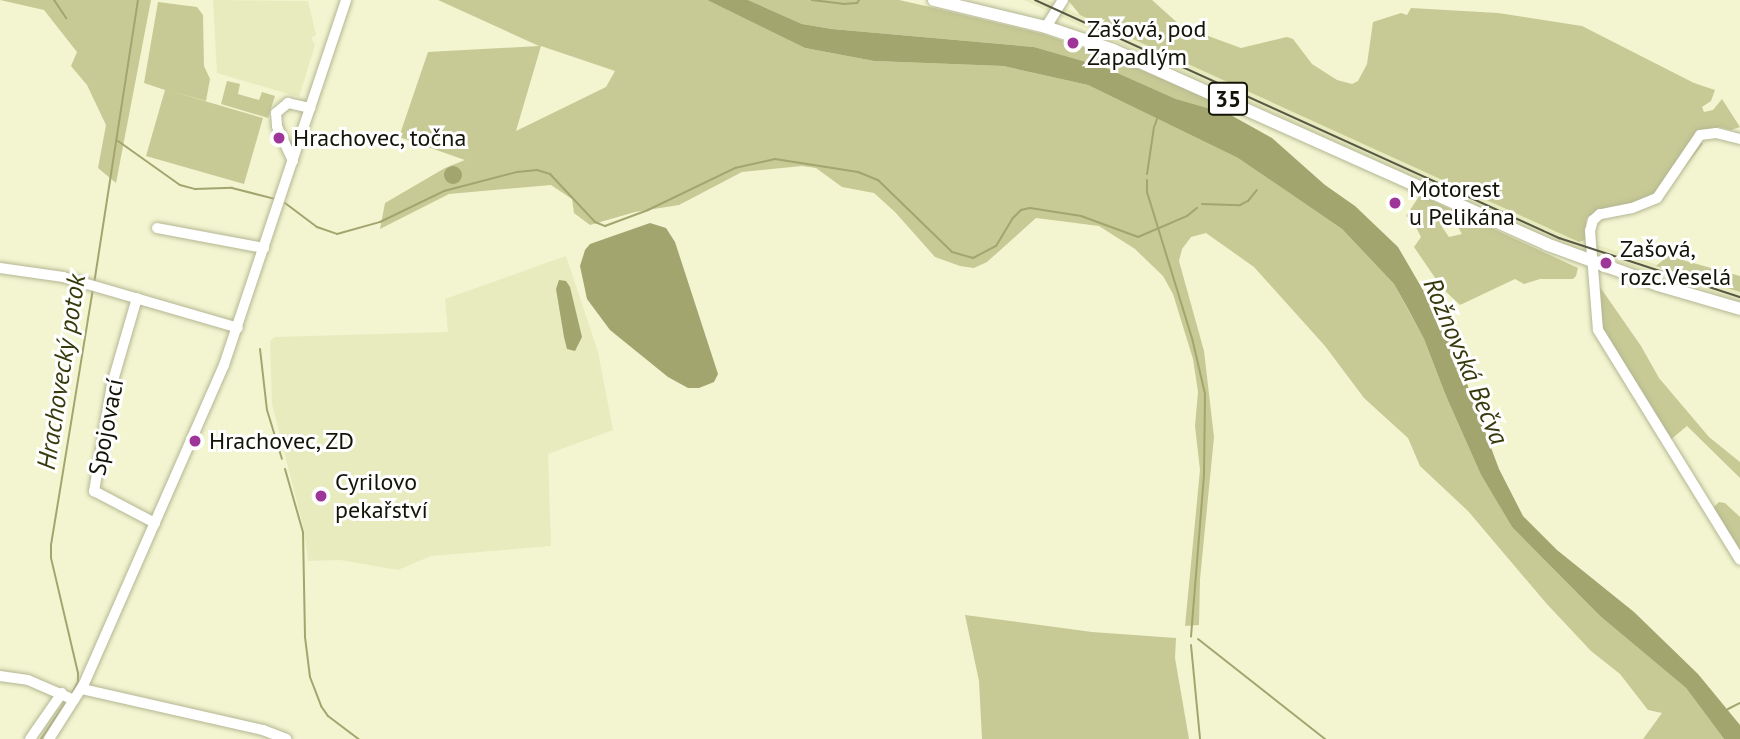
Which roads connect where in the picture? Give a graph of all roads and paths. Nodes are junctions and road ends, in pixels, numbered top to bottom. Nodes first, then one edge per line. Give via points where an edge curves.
1 (346, 0) edge
2 (934, 0) edge
3 (1063, 0) edge
4 (1046, 27) junction
5 (310, 108) junction
6 (1740, 139) edge
7 (293, 161) junction
8 (157, 228) dead end
9 (264, 248) junction
10 (1590, 262) junction
11 (0, 268) edge
12 (137, 298) junction
13 (1740, 309) edge
14 (238, 328) junction
15 (155, 523) junction
16 (1740, 561) edge
17 (0, 676) edge
18 (82, 689) junction
19 (69, 697) junction
20 (30, 739) edge
21 (49, 739) edge
22 (286, 739) edge

1 - 5 street
2 - 4 main road, 35
3 - 4 street
4 - 10 main road, 35 via 1159,69
5 - 7 street
5 - 7 street via 288,103 276,113
6 - 10 street via 1716,133 1700,135 1657,198 1600,214 1590,231
7 - 9 street
8 - 9 street
9 - 14 street
10 - 13 main road, 35
10 - 16 street via 1598,330
11 - 12 street via 94,285
12 - 14 street
12 - 15 street, Spojovací via 112,384 94,491
14 - 15 street
15 - 18 street
17 - 19 street via 21,678
18 - 19 street
18 - 22 street
19 - 20 street
19 - 21 street

